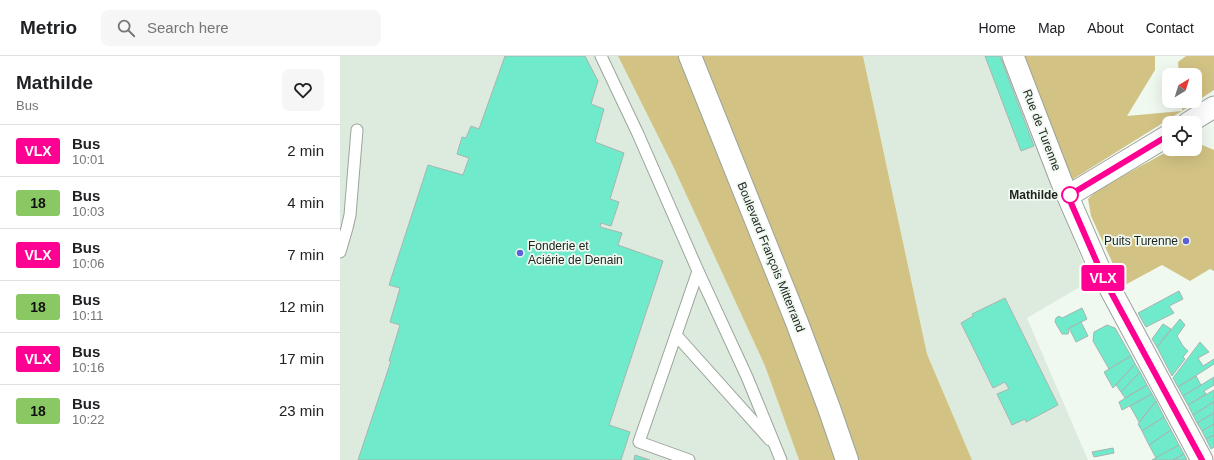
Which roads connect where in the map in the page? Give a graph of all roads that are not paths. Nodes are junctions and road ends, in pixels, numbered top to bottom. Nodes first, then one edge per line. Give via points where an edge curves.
1 (600, 56) edge
2 (690, 56) edge
3 (1013, 56) edge
4 (1214, 107) edge
5 (1199, 116) edge
6 (357, 130) dead end
7 (1162, 139) edge
8 (1068, 196) junction
9 (340, 252) edge
10 (698, 271) junction
11 (676, 335) junction
12 (776, 447) junction
13 (689, 460) edge
14 (781, 460) edge
15 (847, 460) edge
16 (1202, 460) edge

1 - 10 lane via 659,180
2 - 15 main road, Boulevard François Mitterrand via 796,320
3 - 8 street, Rue de Turenne
4 - 5 street
6 - 9 lane via 350,215
7 - 8 street
8 - 16 street, Rue de Turenne via 1105,281
10 - 11 lane
10 - 12 lane
11 - 12 lane
11 - 13 lane via 639,442
12 - 14 lane

